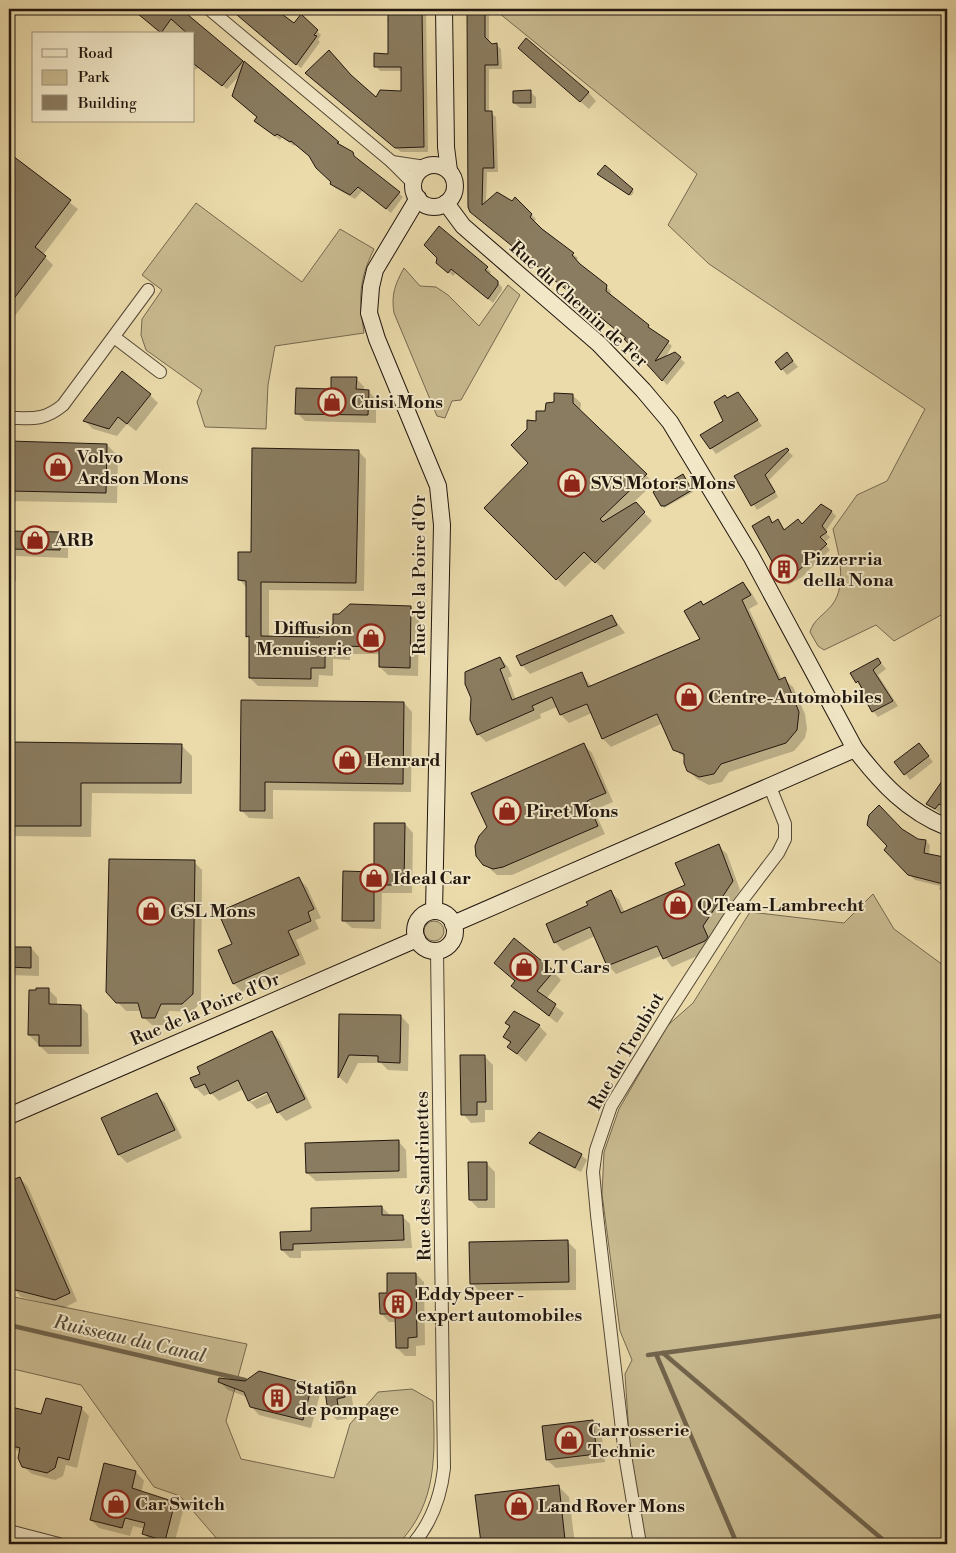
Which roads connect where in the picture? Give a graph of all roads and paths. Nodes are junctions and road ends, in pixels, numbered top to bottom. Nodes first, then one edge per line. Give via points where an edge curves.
1 (209, 9) edge
2 (444, 9) edge
3 (392, 162) junction
4 (437, 168) junction
5 (419, 196) junction
6 (446, 203) junction
7 (148, 290) dead end
8 (114, 337) junction
9 (160, 372) dead end
10 (9, 418) edge
11 (855, 749) junction
12 (770, 787) junction
13 (947, 827) edge
14 (434, 911) junction
15 (453, 924) junction
16 (416, 939) junction
17 (437, 951) junction
18 (9, 1116) edge
19 (9, 1531) edge
20 (60, 1544) edge
21 (415, 1544) edge
22 (640, 1544) edge

1 - 3 street
2 - 4 street via 446,147
3 - 4 street
3 - 5 street
4 - 5 street via 420,172
4 - 6 street via 453,177 455,189
5 - 6 street via 433,207
5 - 14 street, Rue de la Poire d'Or via 375,270 369,308 377,339 438,486 442,524
6 - 11 street, Rue du Chemin de Fer via 463,226 599,344 670,422 752,556
7 - 8 street
8 - 9 street
8 - 10 street via 63,405 51,415
11 - 12 street
11 - 13 street, Rue du Chemin de Fer via 902,801
12 - 15 street
12 - 22 street, Rue du Troubiot via 785,824 778,854 733,912 665,1018 611,1106 596,1150 593,1172 598,1225 625,1455
14 - 15 street via 446,914
14 - 16 street via 427,912 418,920
15 - 17 street via 452,941
16 - 17 street via 425,948
16 - 18 street, Rue de la Poire d'Or
17 - 21 street, Rue des Sandrinettes via 444,1468 429,1522
19 - 20 street

